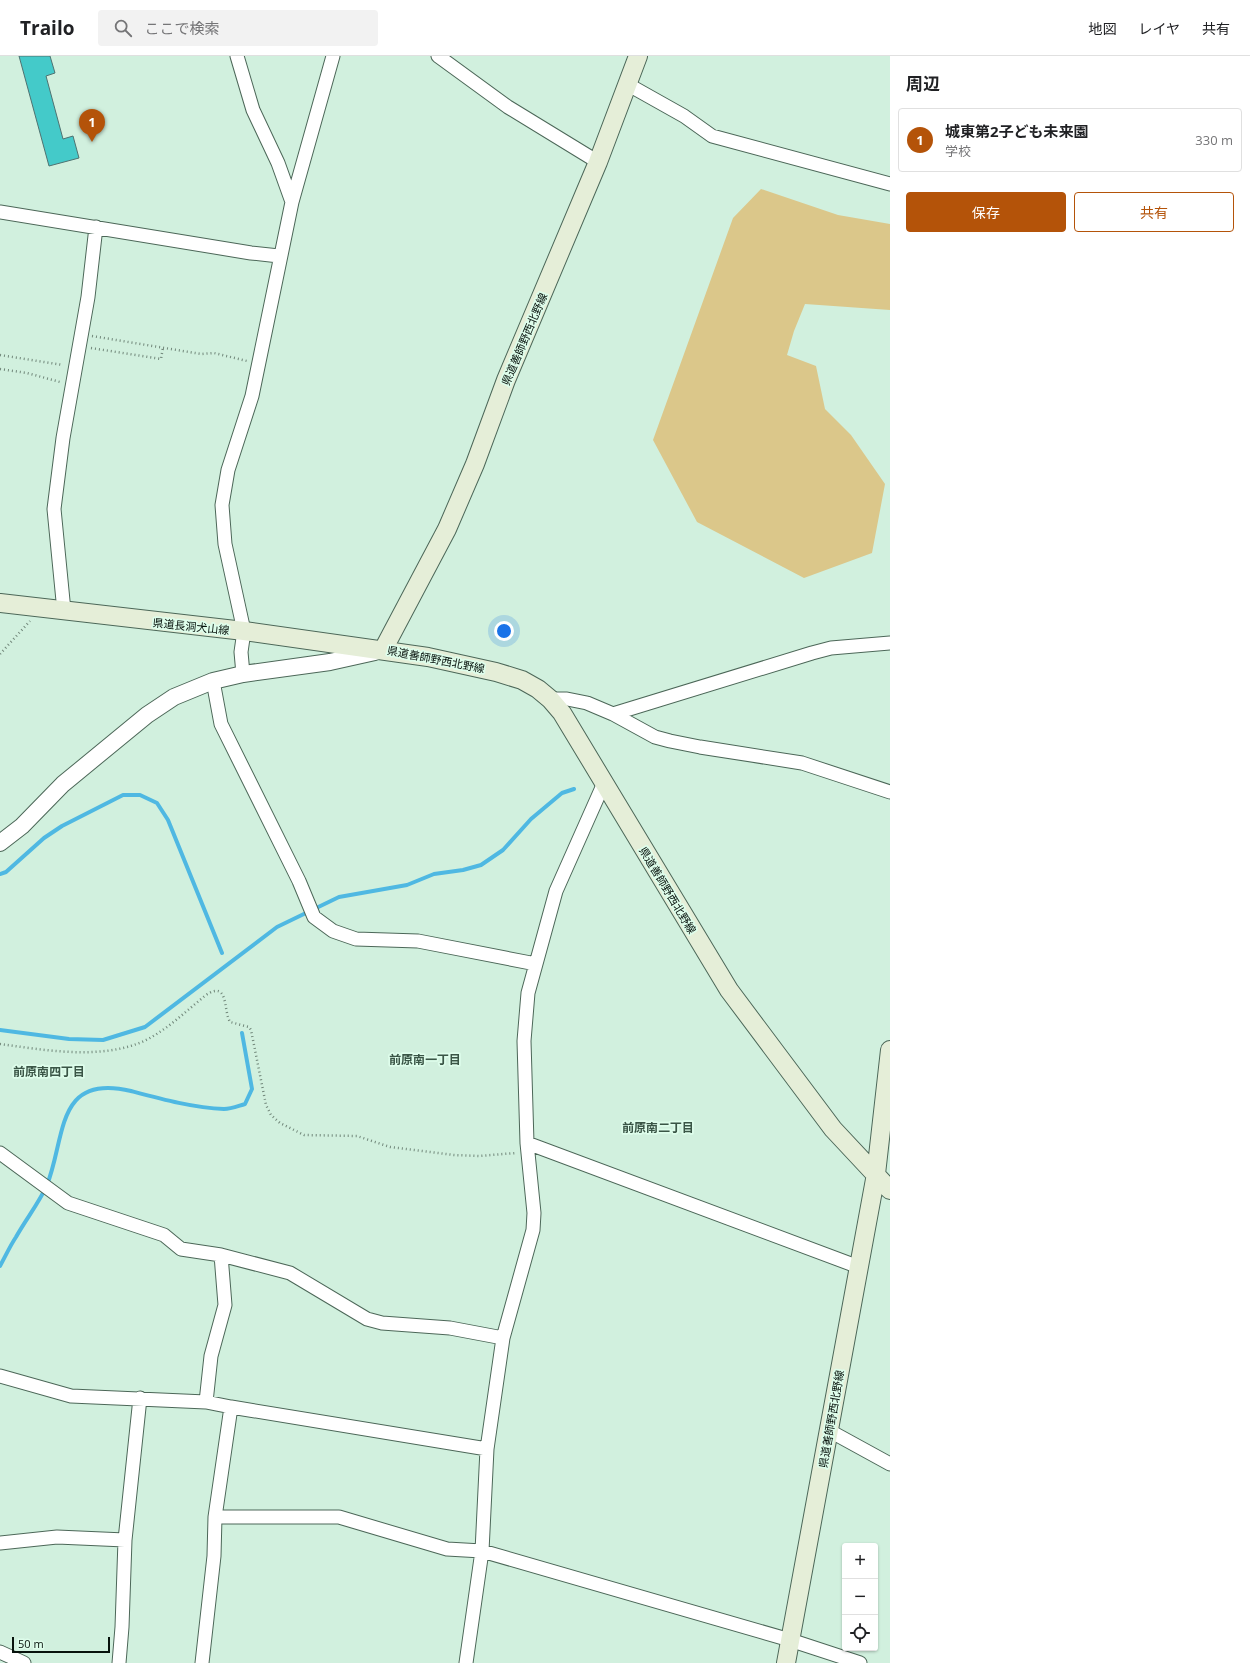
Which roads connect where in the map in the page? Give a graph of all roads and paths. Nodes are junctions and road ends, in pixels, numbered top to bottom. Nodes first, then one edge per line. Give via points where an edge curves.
1 (237, 56) edge
2 (333, 56) edge
3 (438, 56) edge
4 (638, 56) edge
5 (627, 84) junction
6 (598, 162) junction
7 (890, 184) edge
8 (292, 202) junction
9 (0, 212) edge
10 (96, 227) junction
11 (279, 256) junction
12 (80, 341) junction
13 (163, 347) junction
14 (0, 355) edge
15 (259, 364) junction
16 (75, 367) junction
17 (0, 369) edge
18 (72, 383) junction
19 (0, 603) edge
20 (33, 607) junction
21 (64, 611) junction
22 (244, 632) junction
23 (890, 643) edge
24 (382, 650) junction
25 (0, 654) edge
26 (243, 674) junction
27 (213, 681) junction
28 (550, 699) junction
29 (613, 714) junction
30 (602, 780) junction
31 (890, 792) edge
32 (0, 843) edge
33 (536, 964) junction
34 (0, 1044) edge
35 (890, 1050) edge
36 (527, 1147) junction
37 (0, 1153) edge
38 (876, 1174) junction
39 (890, 1190) edge
40 (221, 1255) junction
41 (858, 1267) junction
42 (503, 1338) junction
43 (0, 1376) edge
44 (140, 1398) junction
45 (206, 1402) junction
46 (231, 1407) junction
47 (828, 1430) junction
48 (487, 1449) junction
49 (890, 1464) edge
50 (215, 1517) junction
51 (125, 1540) junction
52 (0, 1542) edge
53 (482, 1551) junction
54 (790, 1640) junction
55 (0, 1652) edge
56 (24, 1663) edge
57 (118, 1663) edge
58 (202, 1663) edge
59 (466, 1663) edge
60 (786, 1663) edge
61 (860, 1663) edge

1 - 8 street via 253,110 278,163
2 - 8 street
3 - 6 street via 508,107
4 - 5 main road, 県道善師野西北野線
5 - 6 main road, 県道善師野西北野線
5 - 7 street via 684,116 712,136
6 - 24 main road, 県道善師野西北野線 via 506,380 475,464 447,529
8 - 11 street
9 - 10 street
10 - 11 street
10 - 12 street
11 - 15 street
12 - 13 path
12 - 13 path via 161,359
12 - 16 street
13 - 15 path via 201,354 214,353
14 - 16 path
15 - 22 street via 252,396 228,470 222,505 225,544
16 - 18 street
17 - 18 path
18 - 21 street via 54,509
19 - 20 main road, 県道長洞犬山線
20 - 21 main road, 県道長洞犬山線
20 - 25 path via 30,623
21 - 22 main road, 県道長洞犬山線
22 - 24 main road, 県道長洞犬山線
22 - 26 street via 241,652
23 - 29 street via 831,648
24 - 26 street via 330,662
24 - 28 main road, 県道善師野西北野線 via 496,672 522,680
26 - 27 street
27 - 32 street via 174,697 146,715 63,784 22,826
27 - 33 street via 221,724 314,917 333,931 356,939 418,941
28 - 29 street via 587,703
28 - 30 main road, 県道善師野西北野線 via 562,713
29 - 31 street via 655,737 700,748 802,763
30 - 33 street via 556,891
30 - 38 main road, 県道善師野西北野線 via 729,990 833,1129
33 - 36 street via 524,1015
34 - 36 path via 79,1052 104,1052 122,1048 164,1030 206,995 218,991 225,1000 230,1022 252,1030 266,1105 271,1115 295,1132 316,1137 357,1136 390,1147 454,1155 506,1155
35 - 38 main road, 県道善師野西北野線
36 - 41 street
36 - 42 street via 534,1213 533,1230
37 - 40 street via 68,1203 164,1235 181,1249
38 - 39 main road
38 - 41 main road, 県道善師野西北野線
40 - 42 street via 290,1273 367,1319 382,1323 450,1328
40 - 45 street via 225,1305 211,1356
41 - 47 main road, 県道善師野西北野線
42 - 48 street
43 - 44 street via 71,1396
44 - 45 street
44 - 51 street
45 - 46 street
46 - 48 street
46 - 50 street
47 - 49 street
47 - 54 main road, 県道善師野西北野線
48 - 53 street
50 - 53 street via 339,1517 447,1549
50 - 58 street via 214,1556
51 - 52 street via 57,1537
51 - 57 street via 122,1628
53 - 54 street
53 - 59 street
54 - 60 main road, 県道善師野西北野線
54 - 61 street
55 - 56 street

